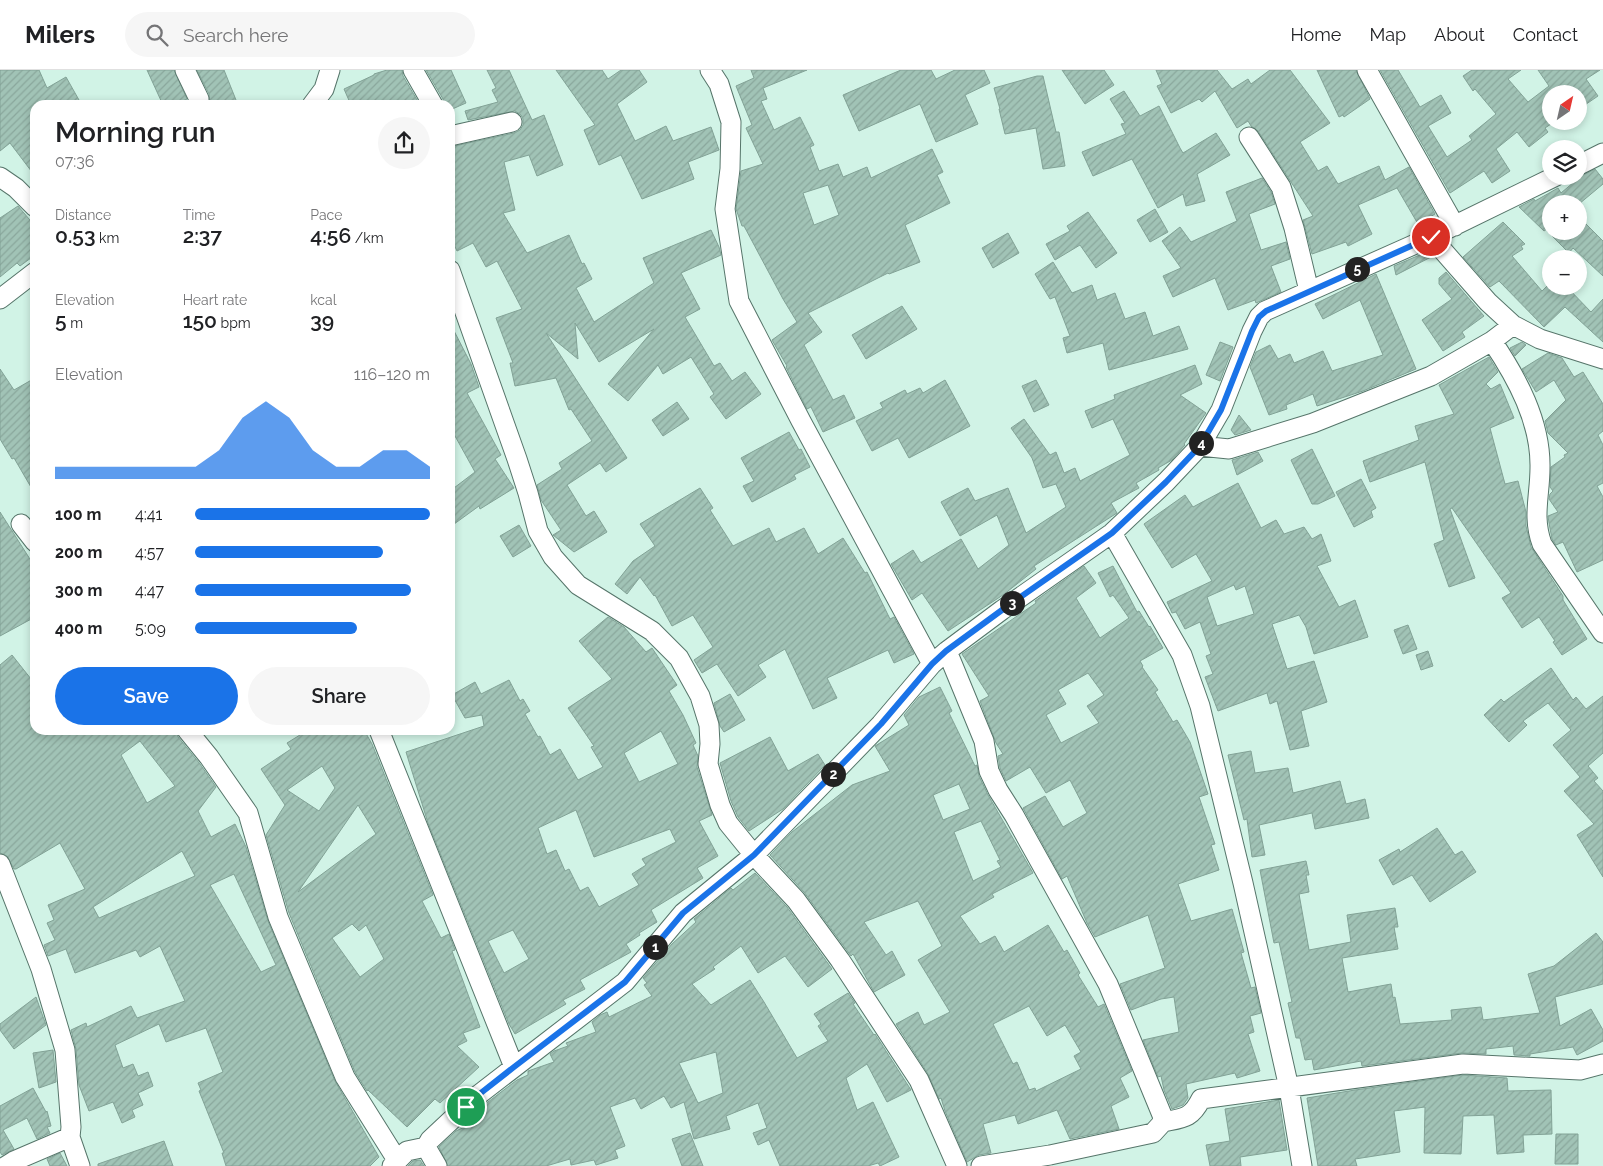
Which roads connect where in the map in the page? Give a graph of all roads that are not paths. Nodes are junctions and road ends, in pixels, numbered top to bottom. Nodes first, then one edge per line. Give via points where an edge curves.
1 (185, 70) edge
2 (330, 70) edge
3 (413, 70) edge
4 (710, 70) edge
5 (1367, 70) edge
6 (199, 100) edge
7 (316, 100) edge
8 (430, 100) edge
9 (512, 122) dead end
10 (455, 135) edge
11 (1250, 137) dead end
12 (1603, 153) edge
13 (1587, 161) edge
14 (0, 177) edge
15 (1542, 183) edge
16 (30, 202) edge
17 (1455, 226) junction
18 (1431, 237) junction
19 (30, 276) edge
20 (455, 284) edge
21 (1309, 291) junction
22 (0, 299) edge
23 (1513, 325) junction
24 (1492, 341) junction
25 (1603, 359) edge
26 (1200, 446) junction
27 (21, 524) dead end
28 (1112, 533) junction
29 (30, 536) edge
30 (1603, 633) edge
31 (946, 651) junction
32 (932, 664) junction
33 (190, 735) edge
34 (382, 735) edge
35 (754, 855) junction
36 (0, 864) edge
37 (1603, 1064) edge
38 (514, 1067) junction
39 (1289, 1088) junction
40 (1163, 1122) junction
41 (70, 1138) junction
42 (426, 1147) junction
43 (395, 1163) edge
44 (6, 1166) edge
45 (80, 1166) edge
46 (437, 1166) edge
47 (957, 1166) edge
48 (981, 1166) edge
49 (1302, 1166) edge

1 - 6 street
2 - 7 street via 324,89
3 - 8 street
4 - 32 street via 719,84 731,122 725,209 739,301
5 - 17 street
9 - 10 street
11 - 21 street via 1281,186
12 - 13 street
14 - 16 street
15 - 17 street
17 - 18 street
18 - 21 street
18 - 23 street via 1488,302
19 - 22 street
20 - 35 street via 517,459 538,531 553,557 578,585 652,631 679,658 700,696 709,725 708,764 720,805 728,823
21 - 26 street via 1259,317 1221,410
23 - 24 street
23 - 25 street via 1540,339
24 - 26 street via 1431,376 1313,423 1229,449
24 - 30 street via 1511,370 1537,432 1540,467 1537,531 1542,544
26 - 28 street
27 - 29 street
28 - 31 street
28 - 39 street via 1182,655 1200,706
31 - 32 street
31 - 40 street via 984,741 994,784 1108,984
32 - 35 street via 881,724
33 - 43 street via 248,813 278,916 345,1077
34 - 38 street
35 - 38 street via 683,913 625,982
35 - 47 street via 796,900 919,1080
36 - 41 street via 41,969 65,1050
37 - 39 street via 1580,1070 1463,1064
38 - 42 street via 477,1096
39 - 40 street via 1201,1099 1191,1115
39 - 49 street
40 - 48 street via 1153,1133
41 - 44 street
41 - 45 street
42 - 43 street via 407,1150
42 - 46 street

